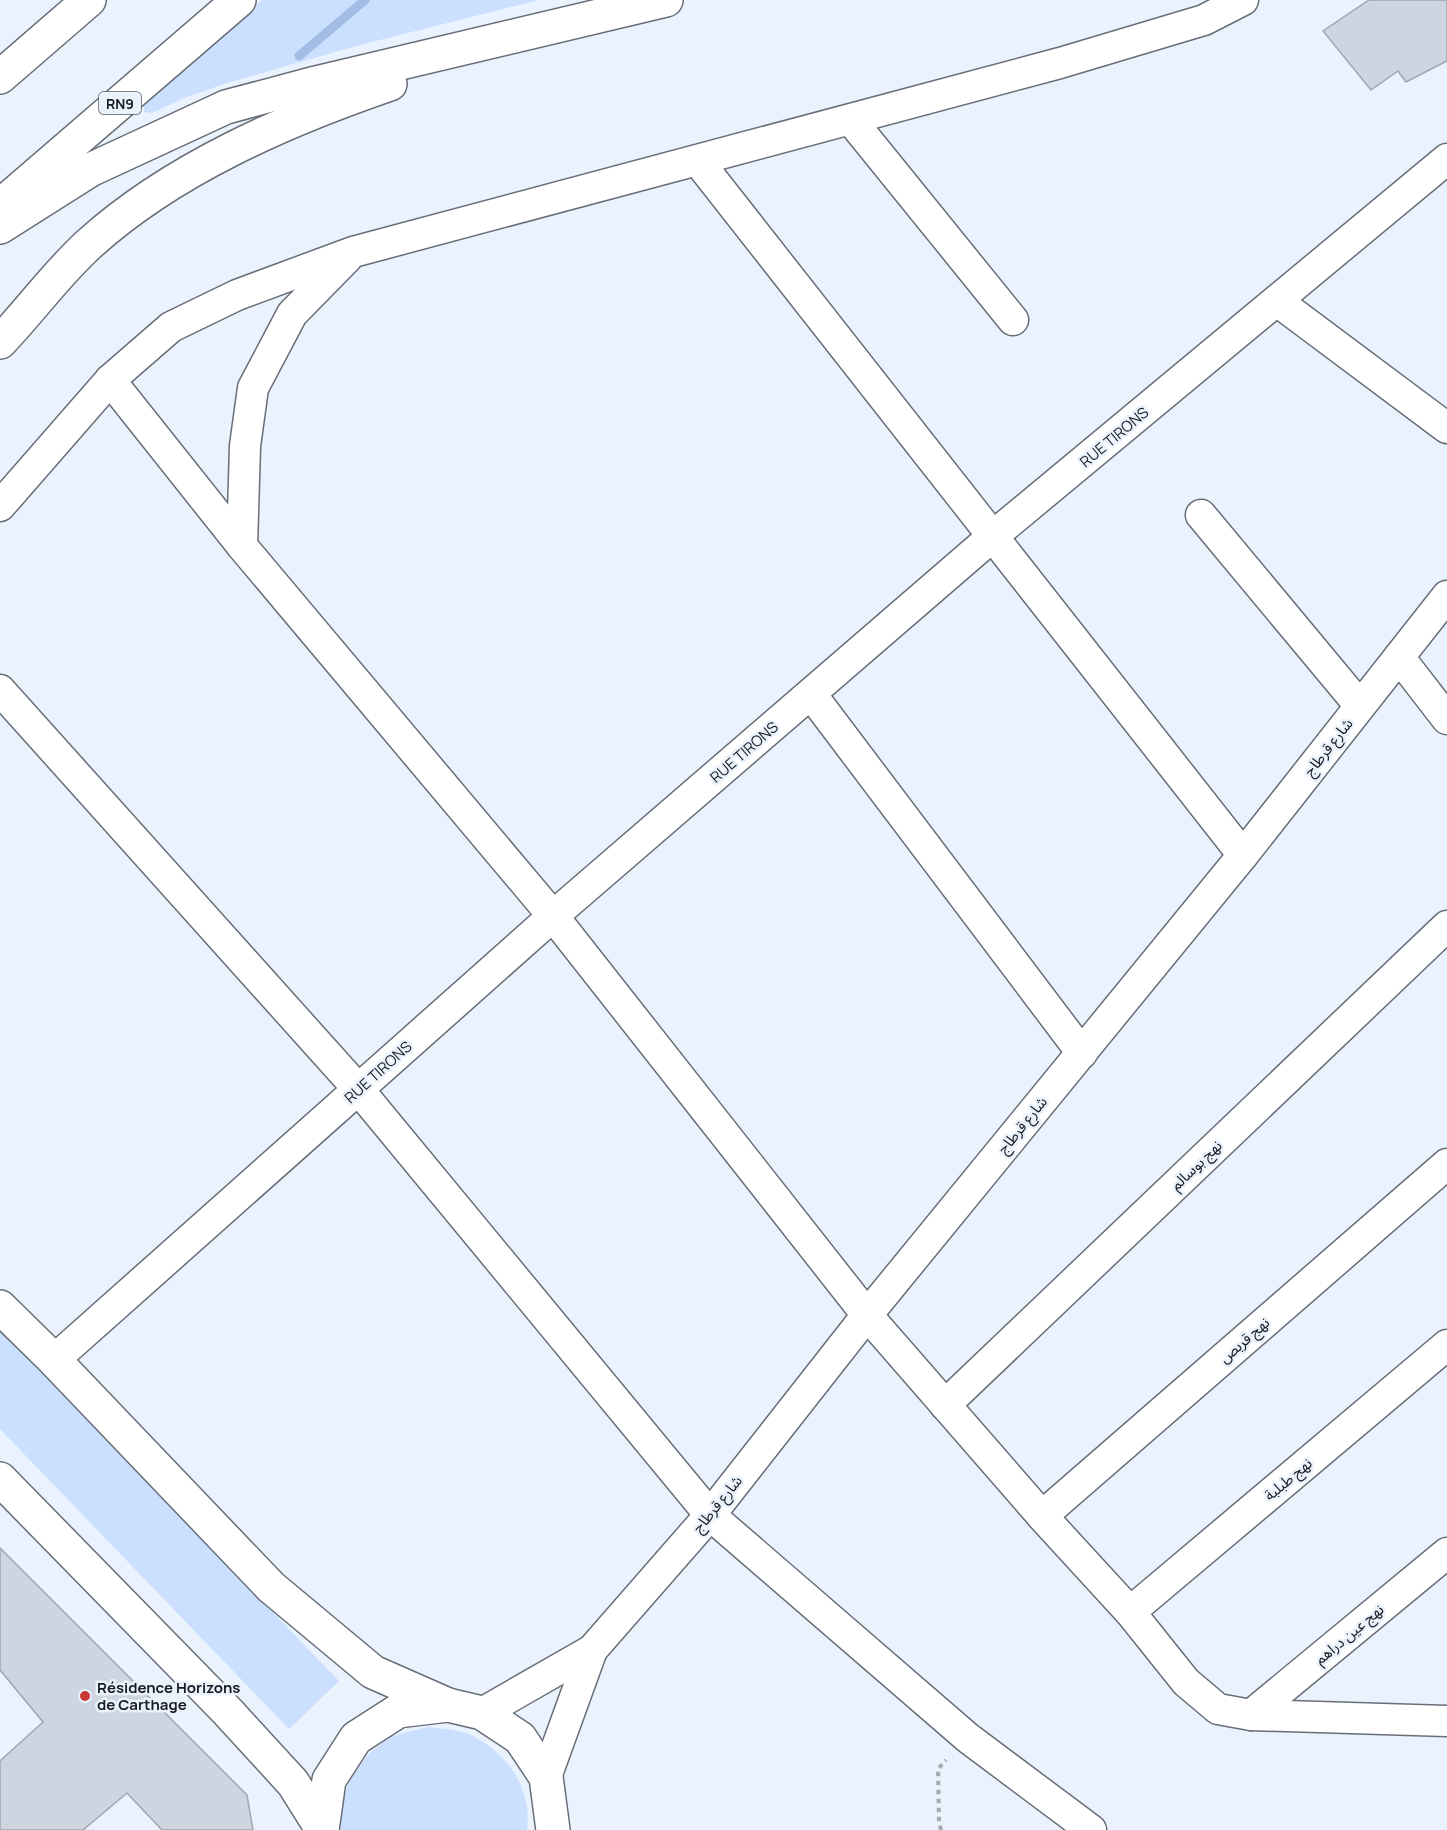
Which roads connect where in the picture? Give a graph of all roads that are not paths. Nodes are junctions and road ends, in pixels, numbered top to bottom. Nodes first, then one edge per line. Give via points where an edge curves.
1 (89, 0) edge
2 (239, 0) edge
3 (666, 0) edge
4 (1243, 0) edge
5 (559, 27) junction
6 (0, 77) edge
7 (851, 120) junction
8 (1447, 159) edge
9 (698, 161) junction
10 (0, 206) edge
11 (0, 227) edge
12 (353, 252) junction
13 (1277, 301) junction
14 (1014, 320) dead end
15 (0, 342) edge
16 (110, 380) junction
17 (1447, 428) edge
18 (0, 506) edge
19 (1201, 515) dead end
20 (993, 537) junction
21 (242, 546) junction
22 (1447, 596) edge
23 (1399, 657) junction
24 (0, 690) edge
25 (811, 694) junction
26 (1360, 706) junction
27 (1447, 719) edge
28 (1243, 855) junction
29 (553, 916) junction
30 (1447, 926) edge
31 (1082, 1053) junction
32 (359, 1090) junction
33 (1447, 1164) edge
34 (0, 1307) edge
35 (867, 1315) junction
36 (1447, 1346) edge
37 (54, 1360) junction
38 (945, 1405) junction
39 (0, 1479) edge
40 (710, 1515) junction
41 (1042, 1516) junction
42 (1447, 1553) edge
43 (1130, 1612) junction
44 (592, 1650) junction
45 (448, 1705) junction
46 (482, 1713) junction
47 (1251, 1715) junction
48 (1447, 1721) edge
49 (546, 1777) junction
50 (322, 1830) edge
51 (553, 1830) edge
52 (1091, 1830) edge

1 - 6 main road
2 - 10 main road, RN9
3 - 5 main road
4 - 7 street via 1204,20
5 - 11 main road via 226,107 90,170
5 - 15 main road via 364,93 232,149 143,202 89,244
7 - 9 street
7 - 14 street
8 - 13 street, RUE TIRONS
9 - 12 street
9 - 20 street
12 - 16 street via 237,295 171,327
12 - 21 street via 292,314 253,388 245,446
13 - 17 street
13 - 20 street, RUE TIRONS
16 - 18 street
16 - 21 street
19 - 26 street
20 - 25 street, RUE TIRONS
20 - 28 street
21 - 29 street
22 - 23 street, شارع قرطاج
23 - 26 street, شارع قرطاج
23 - 27 street
24 - 32 street
25 - 29 street, RUE TIRONS
25 - 31 street
26 - 28 street, شارع قرطاج
28 - 31 street, شارع قرطاج
29 - 32 street, RUE TIRONS
29 - 35 street
30 - 38 street, نهج بوسالم
31 - 35 street, شارع قرطاج
32 - 37 street, RUE TIRONS
32 - 40 street
33 - 41 street, نهج قربص
34 - 37 main road
35 - 38 street
35 - 40 street, شارع قرطاج
36 - 43 street, نهج طبلبة
37 - 45 main road via 271,1587 373,1672
38 - 41 street
39 - 50 main road via 228,1712 293,1783
40 - 44 street, شارع قرطاج
40 - 52 street via 968,1738
41 - 43 street
42 - 47 street, نهج عين دراهم
43 - 47 street via 1186,1682 1218,1709
44 - 46 street, شارع قرطاج
44 - 49 street, شارع قرطاج
45 - 46 main road
45 - 50 main road via 398,1711 356,1738 329,1780
46 - 49 main road via 520,1738
47 - 48 street
49 - 51 main road

